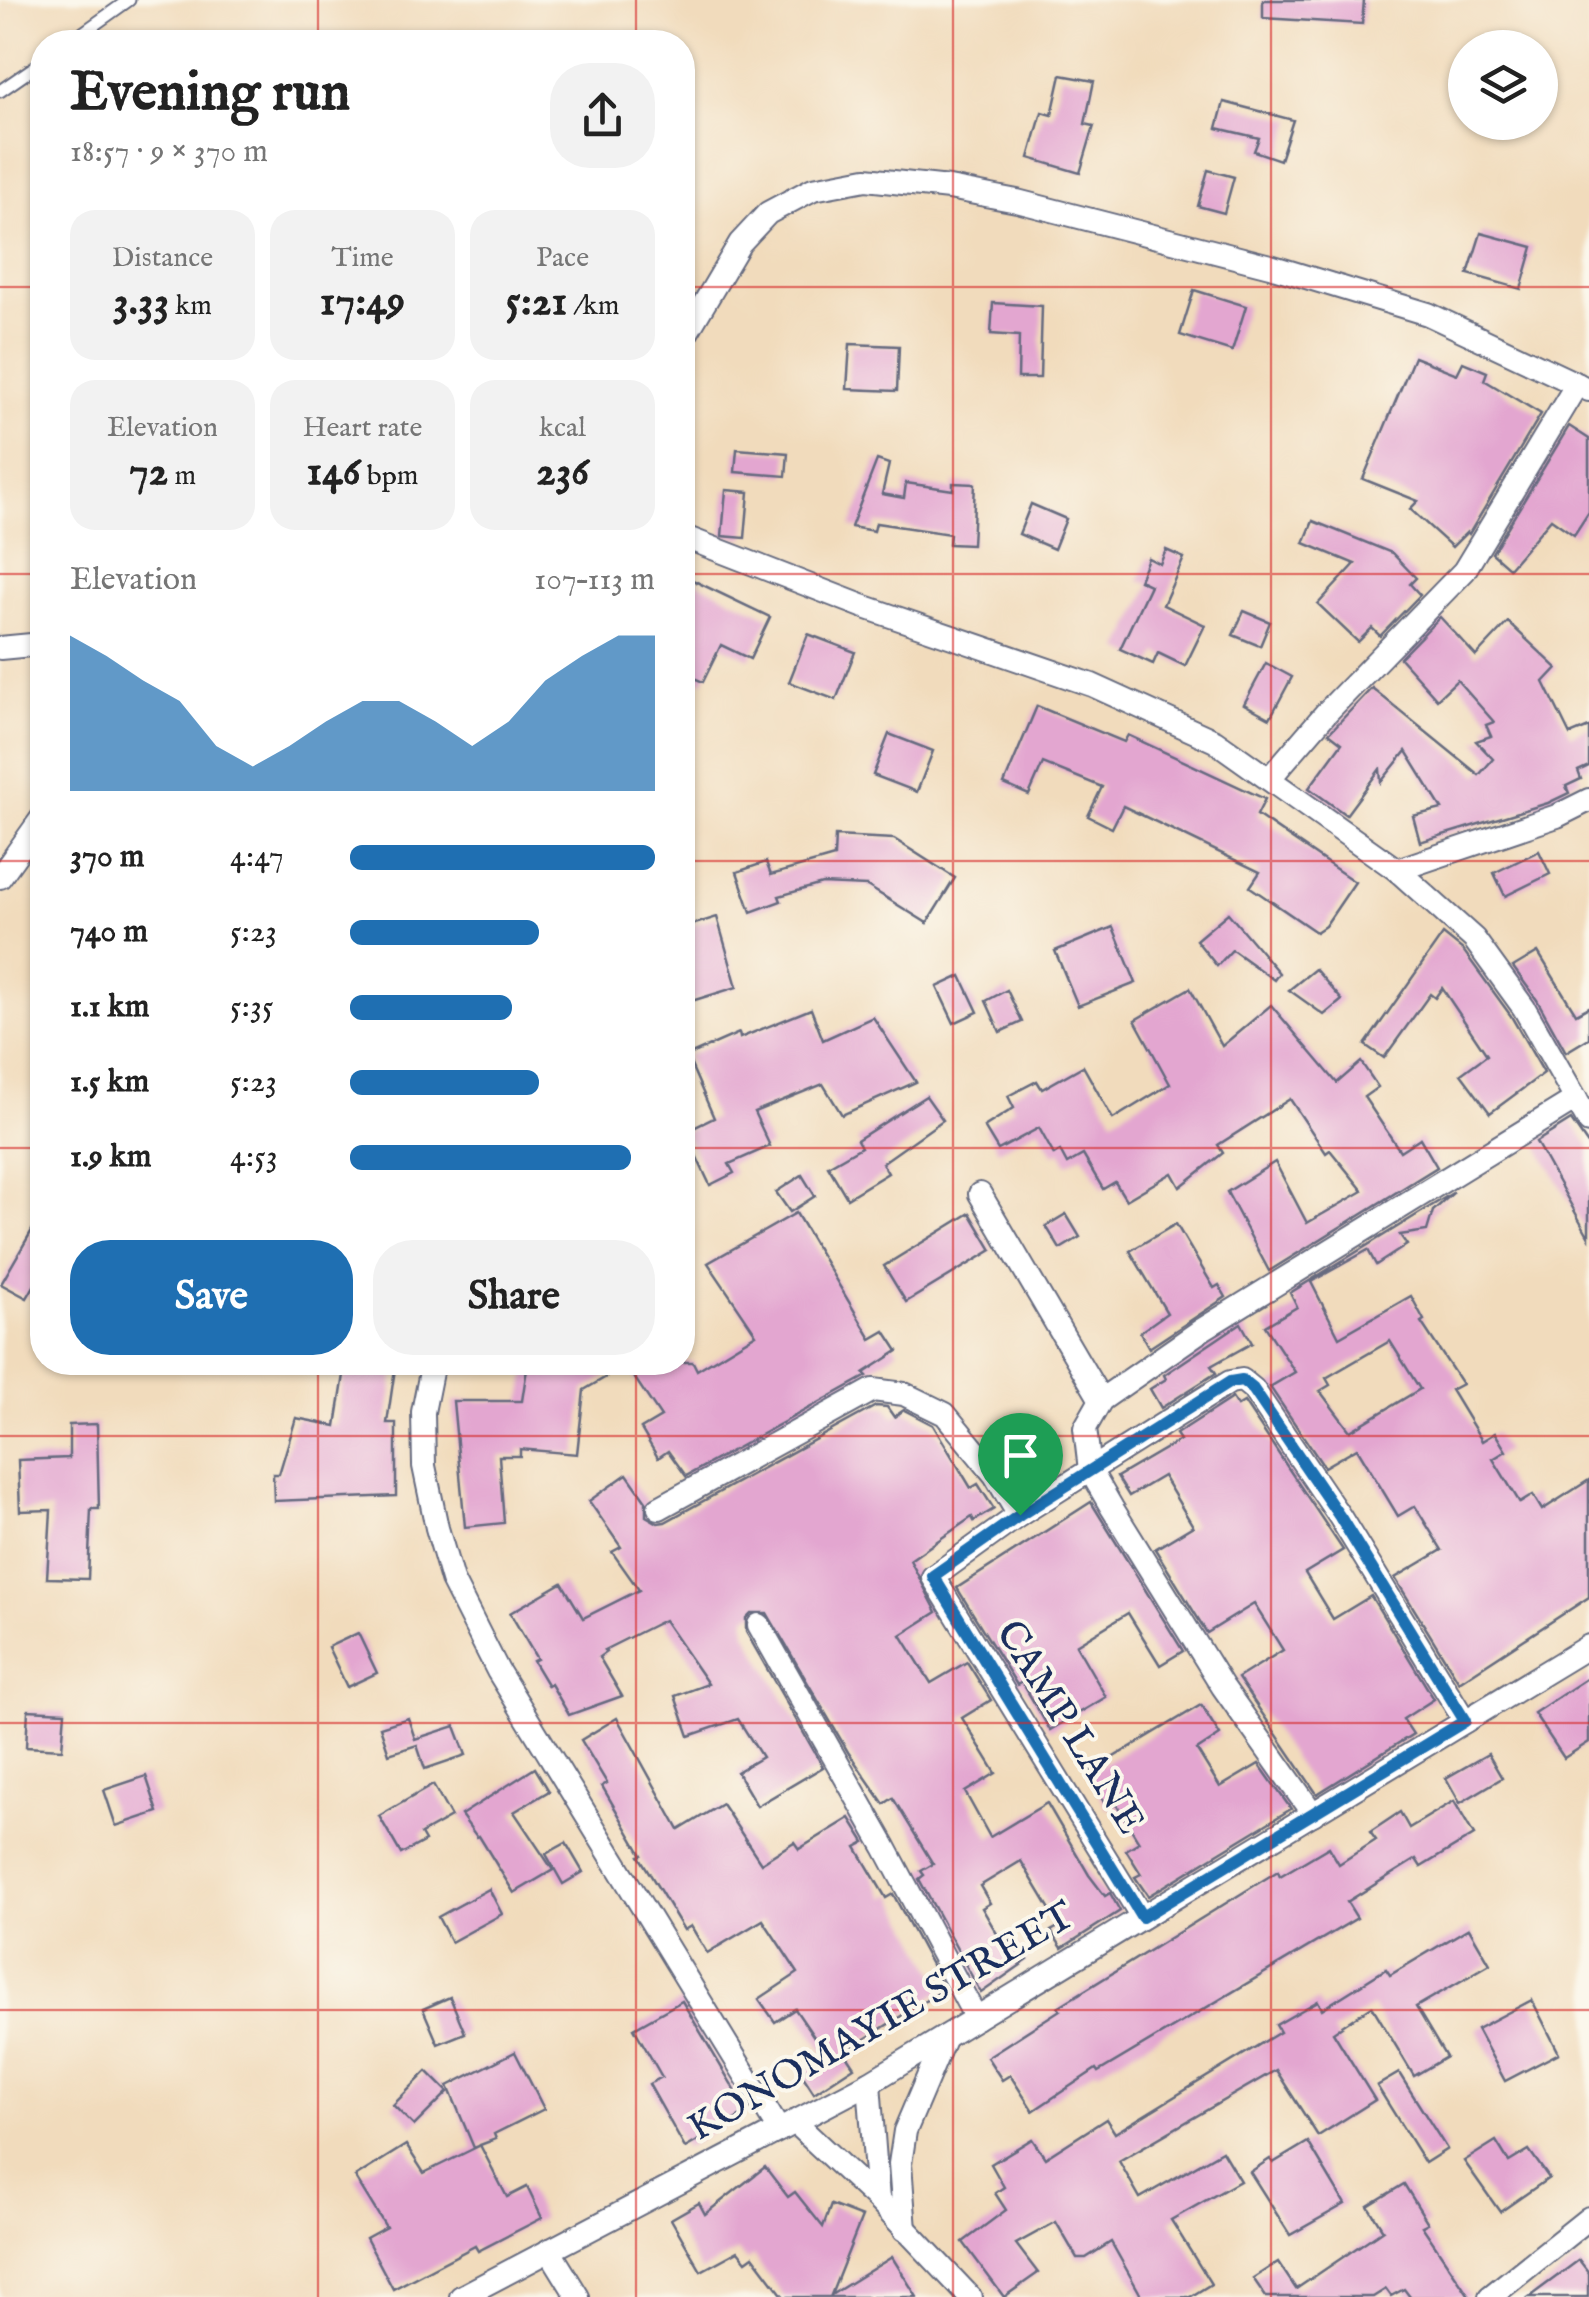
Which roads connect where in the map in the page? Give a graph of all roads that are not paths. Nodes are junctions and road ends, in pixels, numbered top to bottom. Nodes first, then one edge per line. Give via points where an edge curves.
1 (130, 0) edge
2 (87, 30) edge
3 (30, 70) edge
4 (0, 91) edge
5 (695, 319) edge
6 (1583, 387) edge
7 (695, 541) edge
8 (30, 645) edge
9 (0, 648) edge
10 (1270, 780) junction
11 (1589, 800) edge
12 (30, 835) edge
13 (1398, 870) junction
14 (0, 877) edge
15 (1576, 1099) junction
16 (1589, 1122) edge
17 (980, 1194) dead end
18 (431, 1375) edge
19 (1101, 1400) junction
20 (1090, 1470) junction
21 (660, 1508) dead end
22 (1020, 1515) junction
23 (759, 1625) dead end
24 (1589, 1646) edge
25 (1465, 1721) junction
26 (1312, 1814) junction
27 (1142, 1917) junction
28 (976, 2018) junction
29 (945, 2037) junction
30 (869, 2084) junction
31 (786, 2126) junction
32 (878, 2200) junction
33 (1589, 2218) edge
34 (905, 2230) junction
35 (549, 2250) junction
36 (461, 2297) edge
37 (578, 2297) edge
38 (970, 2297) edge
39 (1490, 2297) edge

1 - 2 lane
3 - 4 lane
5 - 6 street via 740,242 768,213 813,189 866,179 1017,201 1270,266 1428,314
6 - 10 street via 1464,571
7 - 10 street via 1108,691 1215,741
8 - 9 street
10 - 13 street
11 - 13 street
12 - 14 street
13 - 15 street via 1474,940 1524,1008
15 - 16 street
15 - 19 street via 1203,1329
17 - 19 street
18 - 31 street via 424,1466 452,1580 498,1672
19 - 20 street via 1085,1428
20 - 22 street
20 - 25 street via 1242,1380 1340,1517
20 - 26 street via 1224,1687
21 - 22 street via 873,1390 904,1394 945,1414
22 - 27 street, CAMP LANE via 933,1576
23 - 28 street
24 - 25 street, KONOMAYIE STREET
25 - 26 street, KONOMAYIE STREET
26 - 27 street, KONOMAYIE STREET
27 - 28 street, KONOMAYIE STREET
28 - 29 street, KONOMAYIE STREET
29 - 30 street, KONOMAYIE STREET
29 - 34 street via 905,2131
30 - 31 street, KONOMAYIE STREET
30 - 32 street
31 - 32 street
31 - 35 street, KONOMAYIE STREET
32 - 34 street
33 - 39 street
34 - 38 street
35 - 36 street, KONOMAYIE STREET
35 - 37 street

